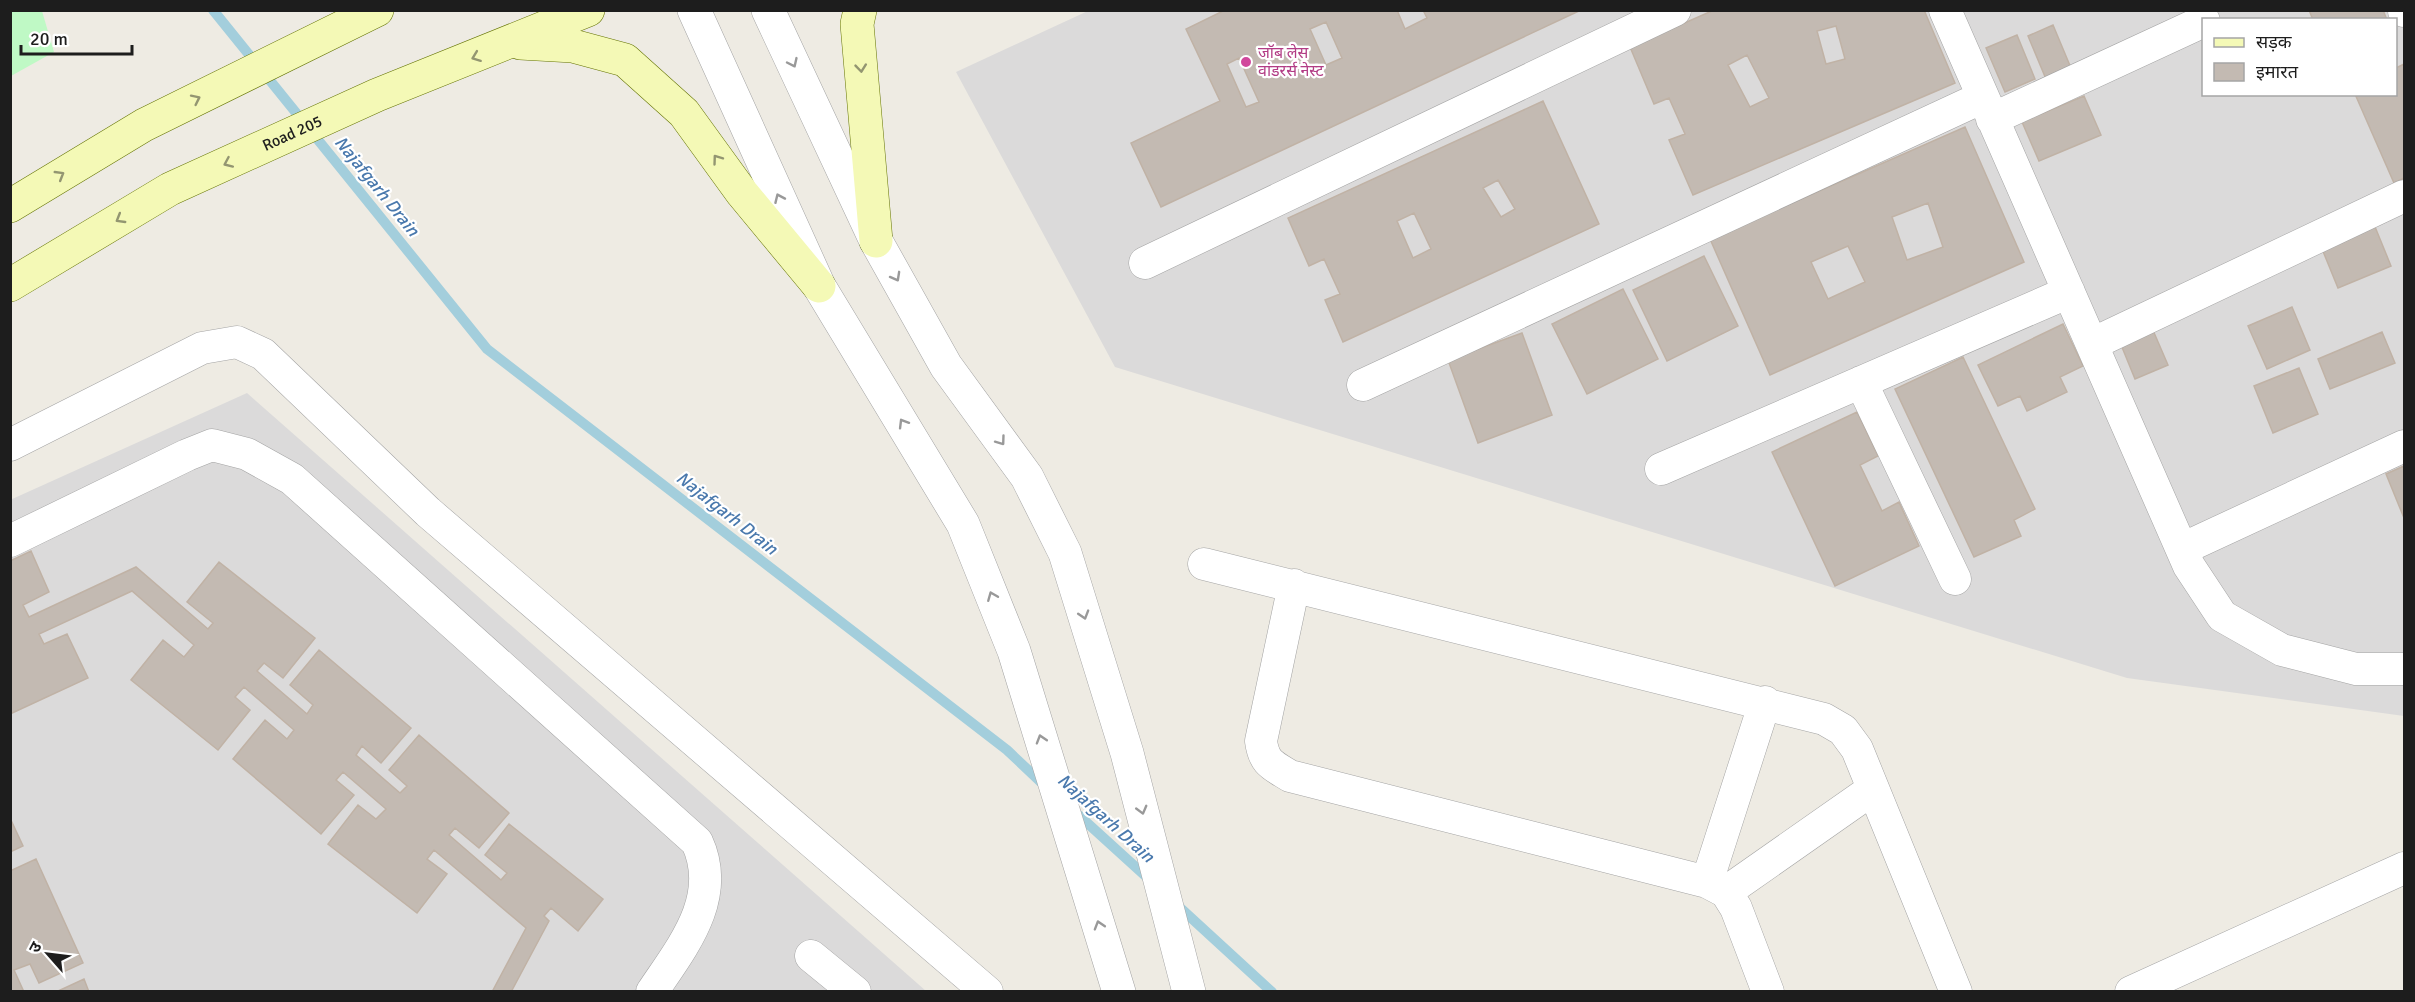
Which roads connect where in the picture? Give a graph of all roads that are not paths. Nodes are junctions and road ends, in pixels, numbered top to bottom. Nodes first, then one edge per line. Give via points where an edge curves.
1 (588, 10) edge
2 (694, 10) edge
3 (768, 10) edge
4 (860, 10) edge
5 (1675, 10) edge
6 (1945, 10) edge
7 (2225, 10) edge
8 (367, 15) edge
9 (2209, 18) edge
10 (2202, 21) edge
11 (513, 42) junction
12 (1988, 108) junction
13 (2404, 196) edge
14 (10, 206) edge
15 (876, 241) junction
16 (1145, 262) dead end
17 (10, 285) edge
18 (819, 286) junction
19 (2069, 292) junction
20 (2092, 344) junction
21 (1861, 382) junction
22 (1363, 385) dead end
23 (10, 445) edge
24 (2404, 446) edge
25 (1661, 469) dead end
26 (10, 542) edge
27 (2182, 549) junction
28 (1204, 564) dead end
29 (1955, 579) dead end
30 (1294, 585) junction
31 (2404, 669) edge
32 (1764, 702) junction
33 (1873, 789) junction
34 (2404, 868) edge
35 (1716, 887) junction
36 (811, 956) dead end
37 (1118, 986) edge
38 (652, 992) edge
39 (855, 992) edge
40 (987, 992) edge
41 (1189, 992) edge
42 (1768, 992) edge
43 (1956, 992) edge
44 (2131, 992) edge

1 - 11 main road, Road 205
18 -> 2 street
3 -> 15 street
4 -> 15 main road via 857,24
5 - 16 street
6 - 12 street
7 - 9 street
14 -> 8 main road via 144,125
10 - 12 street
11 -> 17 main road, Road 205 via 377,95 170,189
18 -> 11 main road via 742,193 684,113 625,60 573,46
12 - 19 street
12 - 22 street
13 - 20 street
15 -> 41 street via 946,366 1027,477 1065,554 1127,753
37 -> 18 street via 1014,651 963,524
19 - 20 street
19 - 21 street
20 - 27 street
21 - 25 street
21 - 29 street
23 - 40 street via 202,348 237,342 263,354 428,512
24 - 27 street
26 - 38 street via 187,454 212,446 247,454 292,479 697,842 706,862 703,906 685,943
27 - 31 street via 2222,616 2282,650 2356,669
28 - 30 street
30 - 32 street
30 - 35 street via 1261,741 1263,756 1272,765 1290,776
32 - 33 street via 1824,719 1843,730 1857,749
32 - 35 street
33 - 35 street
33 - 43 street
34 - 44 street
35 - 42 street via 1736,908
36 - 39 street

